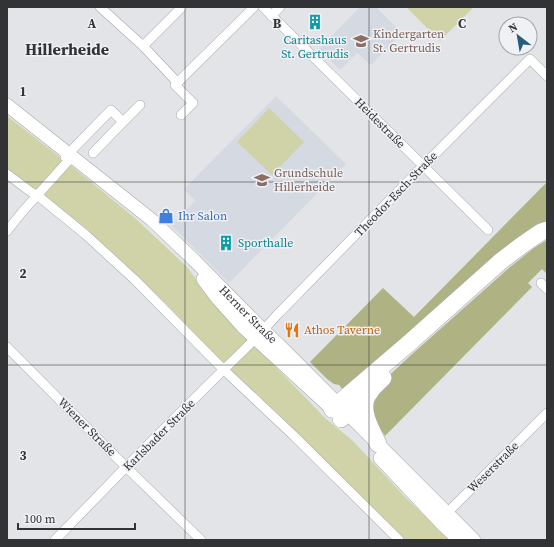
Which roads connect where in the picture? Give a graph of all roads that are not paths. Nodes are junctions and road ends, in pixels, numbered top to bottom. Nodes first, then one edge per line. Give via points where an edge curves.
1 (100, 7) edge
2 (182, 7) edge
3 (254, 7) edge
4 (263, 7) edge
5 (280, 7) edge
6 (271, 16) junction
7 (142, 46) junction
8 (547, 76) edge
9 (178, 83) junction
10 (7, 105) edge
11 (140, 105) dead end
12 (7, 113) edge
13 (181, 115) dead end
14 (123, 122) junction
15 (93, 153) dead end
16 (68, 157) junction
17 (423, 166) junction
18 (7, 174) edge
19 (37, 195) junction
20 (488, 230) dead end
21 (547, 230) edge
22 (7, 231) edge
23 (547, 238) edge
24 (260, 334) junction
25 (7, 347) edge
26 (224, 370) junction
27 (376, 384) junction
28 (339, 411) junction
29 (547, 413) edge
30 (378, 444) junction
31 (126, 467) junction
32 (444, 517) junction
33 (55, 540) edge
34 (201, 540) edge
35 (399, 540) edge
36 (459, 540) edge
37 (474, 540) edge

1 - 7 street
2 - 7 street
3 - 9 street
4 - 6 street, Heidestraße
5 - 6 street
6 - 17 street, Heidestraße
7 - 9 street
8 - 17 street, Theodor-Esch-Straße via 530,59
9 - 13 street via 175,86 193,103
10 - 16 main road, Herner Straße
11 - 14 street
12 - 16 main road, Herner Straße
14 - 15 street
14 - 16 street via 111,110
16 - 19 street
16 - 24 main road, Herner Straße via 152,220 194,260
17 - 20 street, Heidestraße
17 - 24 street, Theodor-Esch-Straße
18 - 19 street
19 - 22 street
19 - 26 street via 135,280
21 - 28 highway via 501,261 408,344
23 - 27 highway via 517,256
24 - 26 street, Karlsbader Straße
24 - 28 main road, Herner Straße via 279,345
25 - 31 street, Wiener Straße
26 - 31 street, Karlsbader Straße
26 - 35 street
27 - 28 highway
27 - 30 highway via 366,398 365,404 367,421
28 - 30 main road, Herner Straße
28 - 32 main road, Herner Straße via 378,455
29 - 32 street, Weserstraße
30 - 32 main road, Herner Straße
31 - 33 street, Karlsbader Straße
31 - 34 street, Wiener Straße
32 - 36 main road, Herner Straße
32 - 37 main road, Herner Straße

